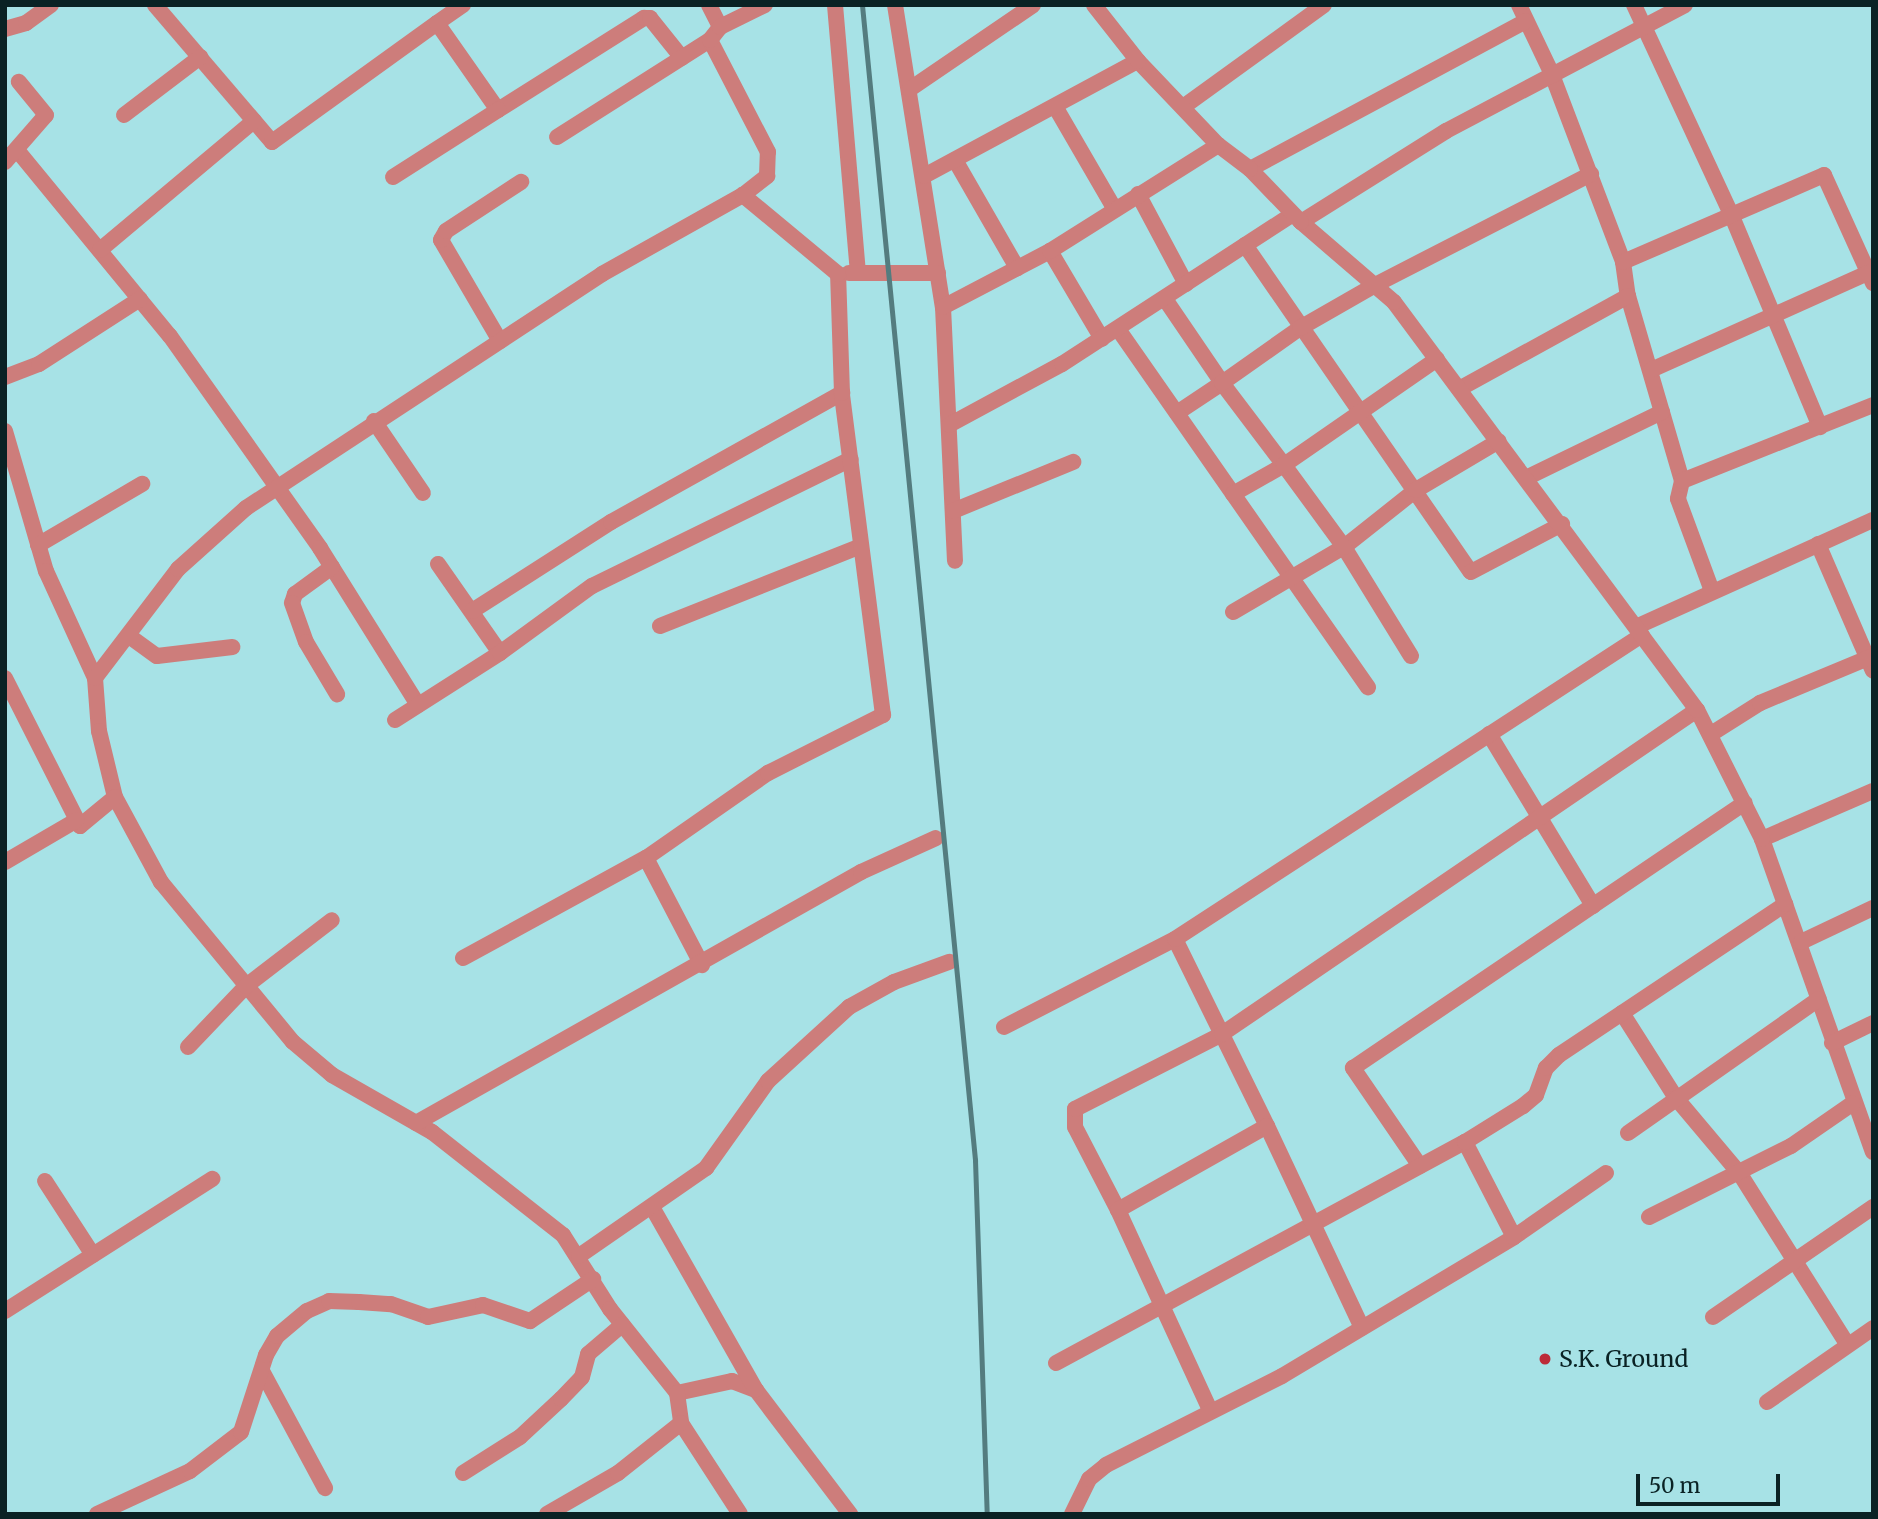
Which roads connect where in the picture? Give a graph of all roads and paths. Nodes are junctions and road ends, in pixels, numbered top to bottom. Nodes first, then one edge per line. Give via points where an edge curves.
1 (51, 5) edge
2 (155, 5) edge
3 (463, 5) edge
4 (709, 5) edge
5 (765, 5) edge
6 (835, 5) edge
7 (895, 5) edge
8 (1033, 5) edge
9 (1324, 5) edge
10 (1519, 5) edge
11 (1634, 5) edge
12 (1685, 5) edge
13 (1101, 8) edge
14 (443, 14) edge
15 (1526, 21) junction
16 (1645, 26) junction
17 (720, 27) junction
18 (5, 29) edge
19 (710, 40) junction
20 (200, 57) junction
21 (682, 58) junction
22 (1138, 61) junction
23 (1551, 72) junction
24 (19, 82) dead end
25 (910, 89) junction
26 (1183, 107) junction
27 (1056, 108) junction
28 (498, 110) junction
29 (124, 115) dead end
30 (254, 121) junction
31 (558, 137) dead end
32 (1218, 145) junction
33 (17, 149) junction
34 (955, 160) junction
35 (5, 162) edge
36 (1250, 169) junction
37 (1591, 174) junction
38 (923, 176) junction
39 (394, 177) dead end
40 (521, 181) dead end
41 (1138, 194) junction
42 (743, 195) junction
43 (1114, 208) junction
44 (1731, 214) junction
45 (1297, 218) junction
46 (1245, 245) junction
47 (100, 250) junction
48 (1050, 251) junction
49 (1623, 262) junction
50 (1017, 268) junction
51 (858, 272) junction
52 (938, 273) junction
53 (838, 274) junction
54 (1870, 278) edge
55 (1186, 284) junction
56 (1375, 285) junction
57 (1628, 296) junction
58 (139, 299) junction
59 (1165, 299) junction
60 (943, 307) junction
61 (1775, 315) junction
62 (1300, 328) junction
63 (1118, 329) junction
64 (1102, 339) junction
65 (500, 341) junction
66 (1437, 359) junction
67 (1651, 370) junction
68 (5, 377) edge
69 (1222, 383) junction
70 (1459, 389) junction
71 (842, 393) junction
72 (1873, 405) edge
73 (1361, 412) junction
74 (1662, 412) junction
75 (1177, 413) junction
76 (374, 421) junction
77 (949, 425) junction
78 (1820, 426) junction
79 (5, 431) edge
80 (1499, 441) junction
81 (851, 459) junction
82 (1073, 462) dead end
83 (1284, 465) junction
84 (1528, 477) junction
85 (1682, 481) junction
86 (142, 484) dead end
87 (277, 485) junction
88 (1416, 490) junction
89 (423, 493) dead end
90 (1233, 494) junction
91 (953, 511) junction
92 (1873, 520) edge
93 (1562, 524) junction
94 (1818, 544) junction
95 (38, 545) junction
96 (861, 546) junction
97 (1344, 547) junction
98 (955, 561) dead end
99 (438, 564) dead end
100 (332, 567) junction
101 (1290, 576) junction
102 (1712, 591) junction
103 (472, 611) junction
104 (1233, 612) dead end
105 (660, 626) dead end
106 (1640, 630) junction
107 (129, 636) junction
108 (232, 647) dead end
109 (500, 653) junction
110 (1411, 656) dead end
111 (1871, 662) edge
112 (5, 678) edge
113 (95, 678) junction
114 (1368, 688) dead end
115 (337, 694) dead end
116 (418, 705) junction
117 (1697, 710) junction
118 (395, 720) dead end
119 (1489, 734) junction
120 (1711, 734) junction
121 (1873, 791) edge
122 (115, 797) junction
123 (1745, 803) junction
124 (1537, 819) junction
125 (77, 821) junction
126 (936, 838) dead end
127 (1762, 839) junction
128 (646, 858) junction
129 (5, 862) edge
130 (1785, 904) junction
131 (1593, 906) junction
132 (1873, 908) edge
133 (332, 920) dead end
134 (1175, 939) junction
135 (1801, 942) junction
136 (463, 958) dead end
137 (949, 962) dead end
138 (702, 965) junction
139 (246, 986) junction
140 (1819, 999) junction
141 (1622, 1013) junction
142 (1873, 1023) edge
143 (1004, 1027) dead end
144 (1222, 1034) junction
145 (1832, 1043) junction
146 (188, 1046) dead end
147 (1676, 1098) junction
148 (1853, 1103) junction
149 (416, 1123) junction
150 (1267, 1126) junction
151 (1628, 1133) dead end
152 (1465, 1142) junction
153 (1873, 1152) edge
154 (1420, 1166) junction
155 (1606, 1173) dead end
156 (1740, 1174) junction
157 (212, 1179) dead end
158 (45, 1181) dead end
159 (1873, 1207) edge
160 (652, 1208) junction
161 (1118, 1210) junction
162 (1648, 1217) dead end
163 (1316, 1224) junction
164 (1514, 1237) junction
165 (93, 1255) junction
166 (579, 1256) junction
167 (1793, 1260) junction
168 (593, 1279) junction
169 (1163, 1308) junction
170 (5, 1311) edge
171 (1713, 1317) dead end
172 (622, 1325) junction
173 (1362, 1328) junction
174 (1873, 1328) edge
175 (1847, 1344) junction
176 (1056, 1363) dead end
177 (262, 1371) junction
178 (755, 1390) junction
179 (677, 1393) junction
180 (1767, 1402) dead end
181 (1210, 1410) junction
182 (681, 1423) junction
183 (463, 1472) dead end
184 (325, 1488) dead end
185 (97, 1514) edge
186 (547, 1514) edge
187 (740, 1514) edge
188 (849, 1514) edge
189 (1072, 1514) edge

1 - 18 street via 26,23
2 - 20 street
3 - 14 street
4 - 17 street
5 - 17 street
6 - 51 street
7 - 25 street
8 - 25 street
9 - 26 street
10 - 15 street
11 - 16 street
12 - 16 street
13 - 22 street
14 - 28 street
14 - 30 street via 272,142
15 - 23 street
15 - 36 street
16 - 23 street
16 - 44 street
17 - 19 street
19 - 21 street
19 - 42 street via 768,152 766,176
20 - 29 street
20 - 30 street
21 - 28 street via 650,18 644,18
21 - 31 street
22 - 26 street
22 - 27 street
23 - 37 street
23 - 45 street
24 - 33 street via 46,114
25 - 38 street
26 - 32 street
27 - 34 street
27 - 43 street
28 - 39 street
30 - 47 street
32 - 36 street
32 - 41 street
33 - 35 street
33 - 47 street
34 - 38 street
34 - 50 street
36 - 45 street
37 - 49 street
37 - 56 street
38 - 52 street
40 - 65 street via 446,231 441,240
41 - 43 street
41 - 55 street
42 - 53 street
42 - 65 street via 602,274
43 - 48 street
44 - 49 street
44 - 54 street via 1824,176
44 - 61 street
45 - 46 street
45 - 56 street
46 - 55 street
46 - 62 street
47 - 58 street
48 - 50 street
48 - 64 street
49 - 57 street
50 - 60 street
51 - 52 street
51 - 53 street
52 - 60 street
53 - 71 street
54 - 61 street
55 - 59 street
56 - 62 street
56 - 66 street
57 - 67 street
57 - 70 street
58 - 68 street via 39,364
58 - 87 street
59 - 63 street
59 - 69 street
60 - 77 street
61 - 67 street
61 - 78 street
62 - 69 street
62 - 73 street
63 - 64 street
63 - 75 street
64 - 77 street
65 - 76 street
66 - 70 street
66 - 73 street
67 - 74 street
69 - 75 street
69 - 83 street
70 - 80 street
71 - 81 street
71 - 103 street via 611,522
72 - 78 street
73 - 83 street
73 - 88 street
74 - 84 street
74 - 85 street
75 - 90 street
76 - 87 street
76 - 89 street
77 - 91 street
78 - 85 street
79 - 95 street
80 - 84 street
80 - 88 street
81 - 96 street
81 - 109 street via 592,586
82 - 91 street
83 - 90 street
83 - 97 street
84 - 93 street
85 - 102 street via 1678,499
86 - 95 street
87 - 100 street
87 - 107 street via 178,569
88 - 93 street via 1471,572
88 - 97 street
90 - 101 street
91 - 98 street
92 - 94 street
93 - 106 street
94 - 102 street
94 - 111 street
95 - 113 street
96 - 105 street
96 - 128 street via 883,715 768,773
97 - 101 street
97 - 110 street
99 - 103 street
100 - 115 street via 295,594 292,603 306,642
100 - 116 street
101 - 104 street
101 - 114 street
102 - 106 street
103 - 109 street
106 - 117 street
106 - 119 street
107 - 108 street via 157,656
107 - 113 street
109 - 116 street
111 - 120 street via 1759,703
112 - 125 street
113 - 122 street via 99,731
116 - 118 street
117 - 120 street
117 - 124 street
119 - 124 street
119 - 134 street
120 - 123 street
121 - 127 street
122 - 125 street via 80,826
122 - 139 street via 160,882
123 - 127 street
123 - 131 street
124 - 131 street
124 - 144 street
125 - 129 street
126 - 138 street via 861,872
127 - 130 street
128 - 136 street
128 - 138 street
130 - 135 street
130 - 141 street
131 - 154 street via 1353,1068
132 - 135 street
133 - 139 street
134 - 143 street
134 - 144 street
135 - 140 street
137 - 160 street via 894,982 849,1007 768,1082 706,1168
138 - 149 street via 618,1007
139 - 146 street
139 - 149 street via 293,1042 332,1075
140 - 145 street
140 - 147 street
141 - 147 street
141 - 152 street via 1559,1055 1546,1068 1536,1095 1523,1106
142 - 145 street
144 - 150 street
144 - 161 street via 1075,1109 1075,1126
145 - 148 street
147 - 151 street
147 - 156 street
148 - 153 street
148 - 156 street
149 - 166 street via 563,1235
150 - 161 street
150 - 163 street
152 - 154 street
152 - 164 street
154 - 163 street
155 - 164 street
156 - 162 street
156 - 167 street
157 - 165 street
158 - 165 street
159 - 167 street
160 - 166 street
160 - 178 street
161 - 169 street
163 - 169 street
163 - 173 street
164 - 173 street
165 - 170 street
166 - 168 street
167 - 171 street
167 - 175 street
168 - 172 street
168 - 177 street via 530,1321 483,1305 428,1317 391,1304 329,1301 307,1311 277,1336
169 - 176 street
169 - 181 street
172 - 179 street
172 - 183 street via 588,1354 582,1377 520,1437
173 - 181 street via 1282,1376
174 - 175 street
175 - 180 street
177 - 184 street
177 - 185 street via 241,1432 214,1456
178 - 179 street via 732,1381
178 - 188 street
179 - 182 street
181 - 189 street via 1106,1465 1090,1479
182 - 186 street via 618,1473
182 - 187 street

